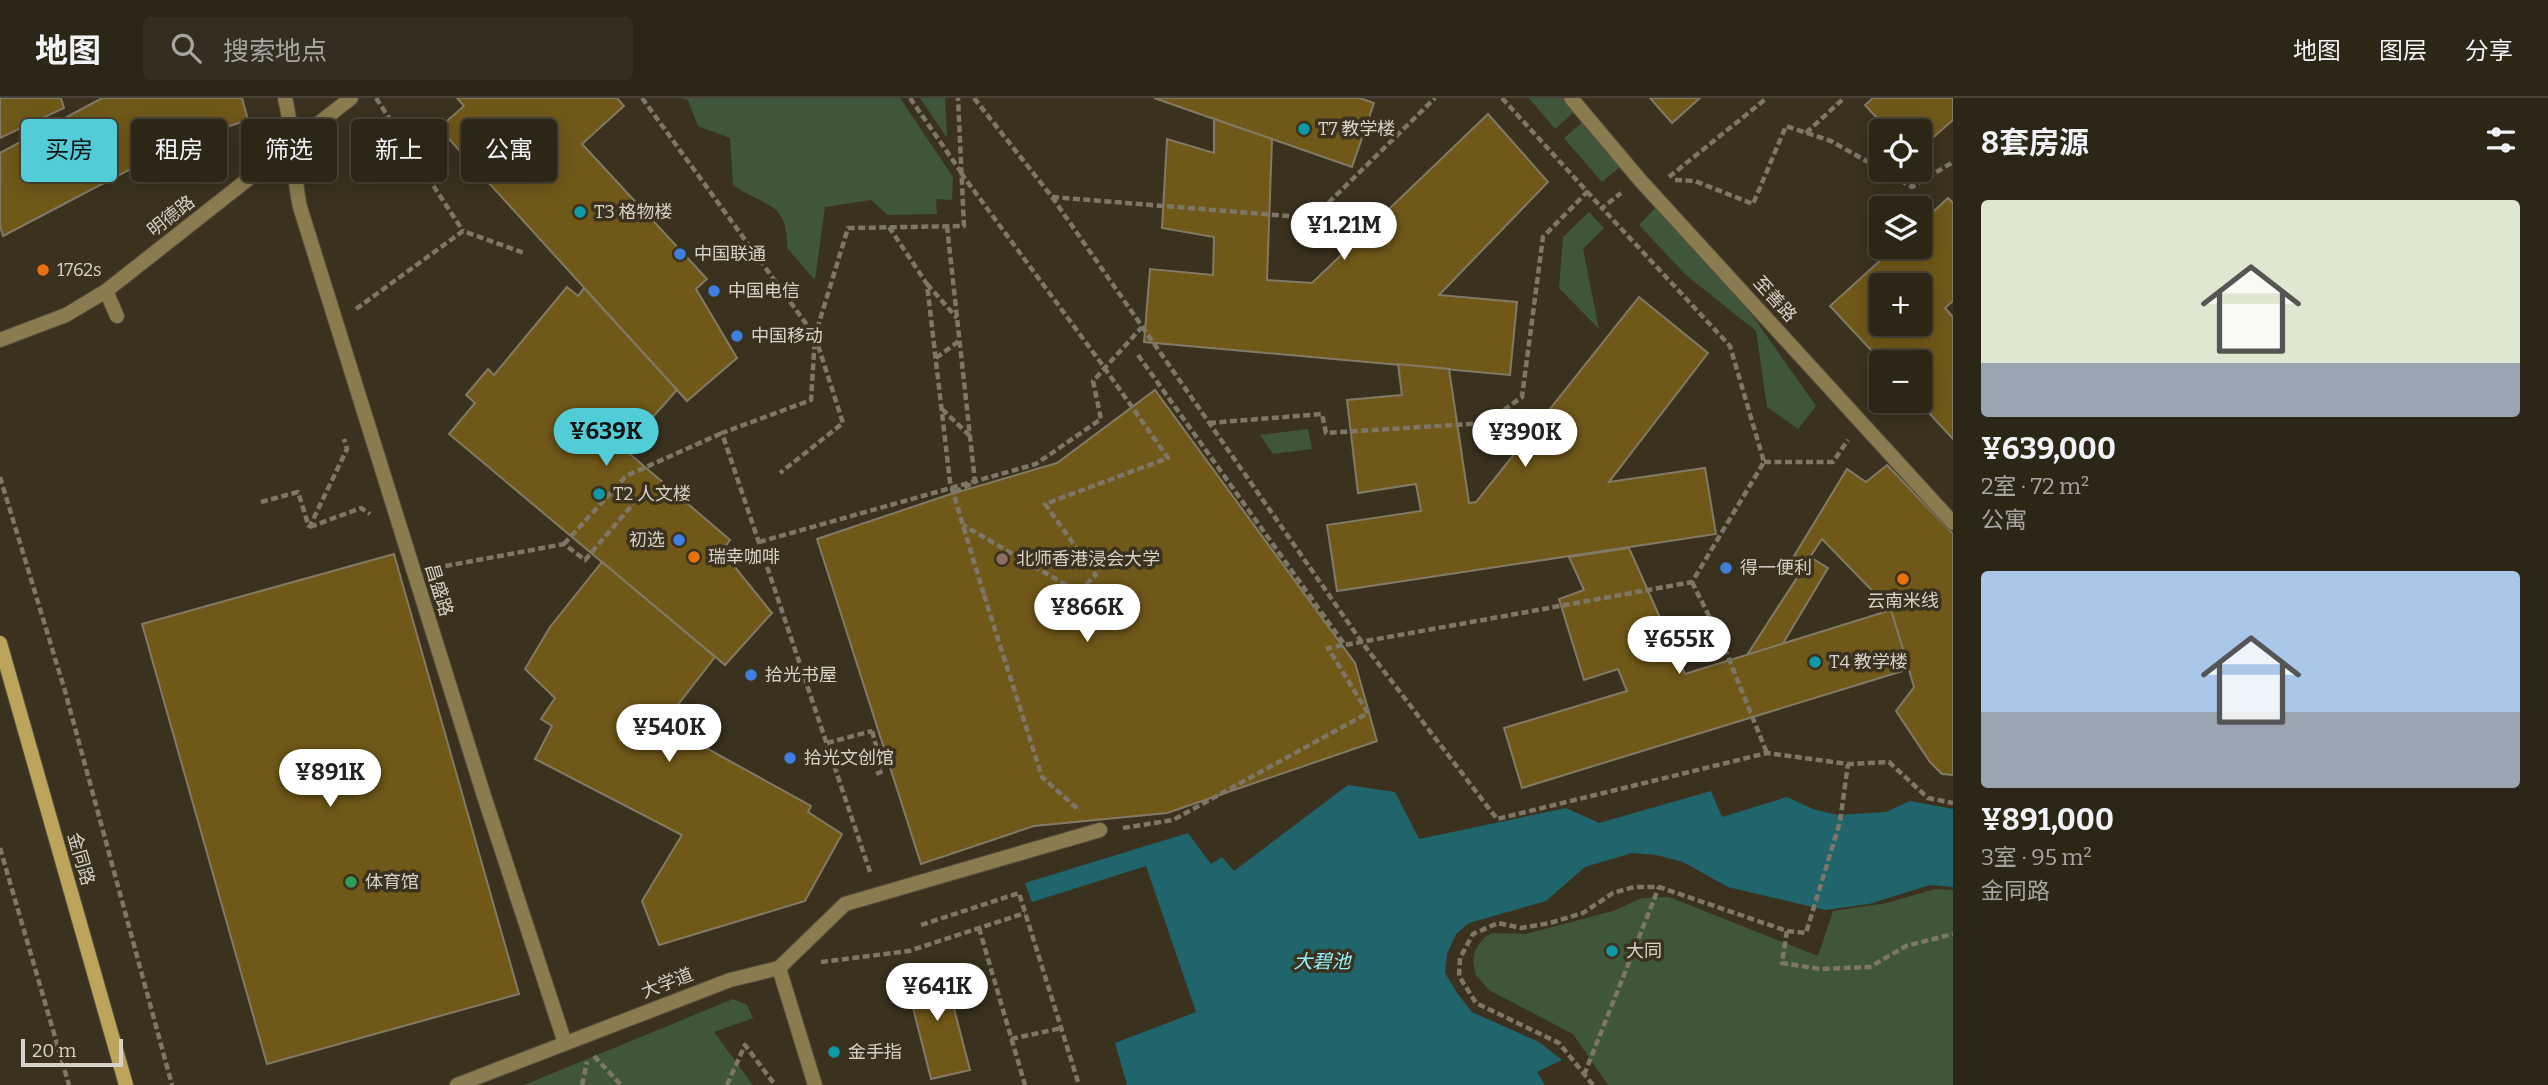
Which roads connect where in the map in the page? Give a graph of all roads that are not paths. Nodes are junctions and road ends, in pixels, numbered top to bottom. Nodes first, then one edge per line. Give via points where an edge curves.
1 (285, 98) edge
2 (351, 98) edge
3 (1571, 98) edge
4 (289, 119) edge
5 (325, 119) edge
6 (246, 182) edge
7 (295, 182) edge
8 (106, 291) junction
9 (117, 316) dead end
10 (0, 340) edge
11 (1953, 523) edge
12 (1, 648) edge
13 (1101, 830) road end
14 (779, 968) junction
15 (565, 1043) junction
16 (126, 1085) edge
17 (457, 1085) edge
18 (815, 1085) edge

1 - 4 lane, 昌盛路
2 - 5 lane, 明德路
3 - 11 lane, 至善路
6 - 8 lane, 明德路
7 - 15 lane, 昌盛路 via 402,536
8 - 9 lane
8 - 10 lane, 明德路 via 66,315
12 - 16 street, 金同路
13 - 14 lane via 845,904
14 - 15 lane, 大学道 via 730,980
14 - 18 lane
15 - 17 lane, 大学道

